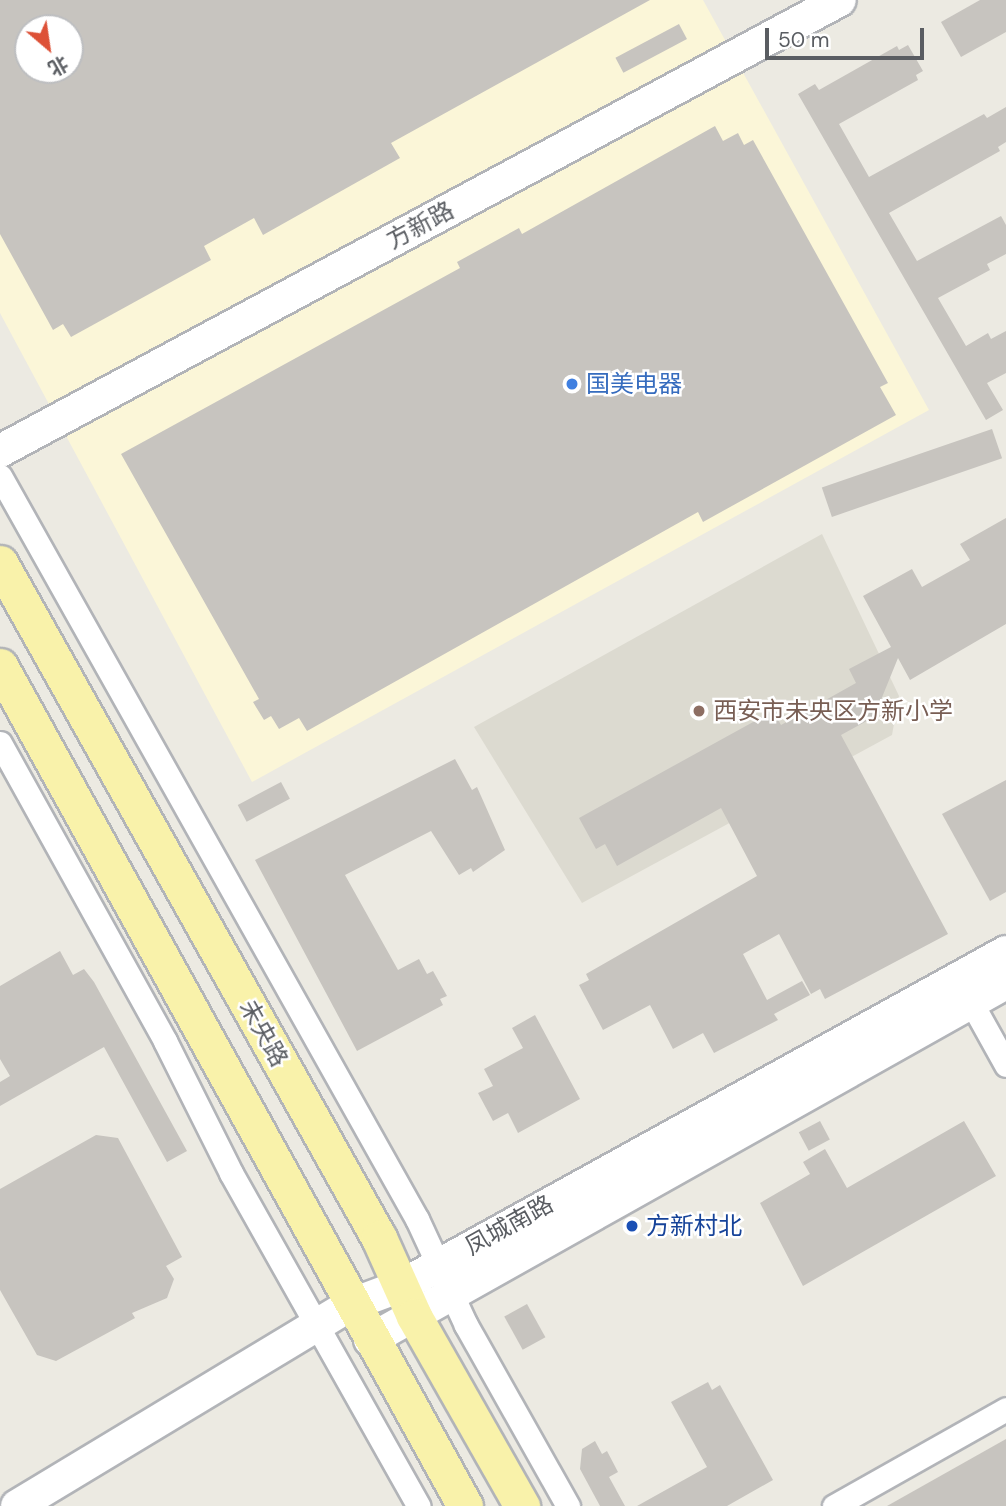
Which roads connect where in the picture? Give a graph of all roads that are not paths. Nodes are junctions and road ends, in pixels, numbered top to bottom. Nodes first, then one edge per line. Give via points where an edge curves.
1 (839, 0) edge
2 (0, 451) edge
3 (0, 476) edge
4 (0, 563) edge
5 (0, 666) edge
6 (0, 743) edge
7 (1006, 953) edge
8 (1006, 983) edge
9 (971, 1002) junction
10 (1006, 1065) edge
11 (438, 1265) junction
12 (452, 1294) junction
13 (407, 1301) junction
14 (350, 1305) junction
15 (316, 1325) junction
16 (370, 1340) junction
17 (1006, 1409) edge
18 (17, 1506) edge
19 (419, 1506) edge
20 (465, 1506) edge
21 (522, 1506) edge
22 (568, 1506) edge
23 (834, 1506) edge

1 - 2 street, 方新路
3 - 11 street via 417,1219
4 - 13 main road, 未央路 via 379,1238
5 - 14 main road
6 - 15 street
7 - 11 street, 凤城南路
8 - 9 street, 凤城南路
9 - 10 street
9 - 12 street, 凤城南路
11 - 12 street
11 - 13 street, 凤城南路
12 - 13 street, 凤城南路
12 - 22 street
13 - 14 street, 凤城南路
13 - 16 street, 凤城南路
13 - 21 main road, 未央路
14 - 15 street, 凤城南路
14 - 16 main road
15 - 18 street, 凤城南路
15 - 19 street
16 - 20 main road
17 - 23 street

